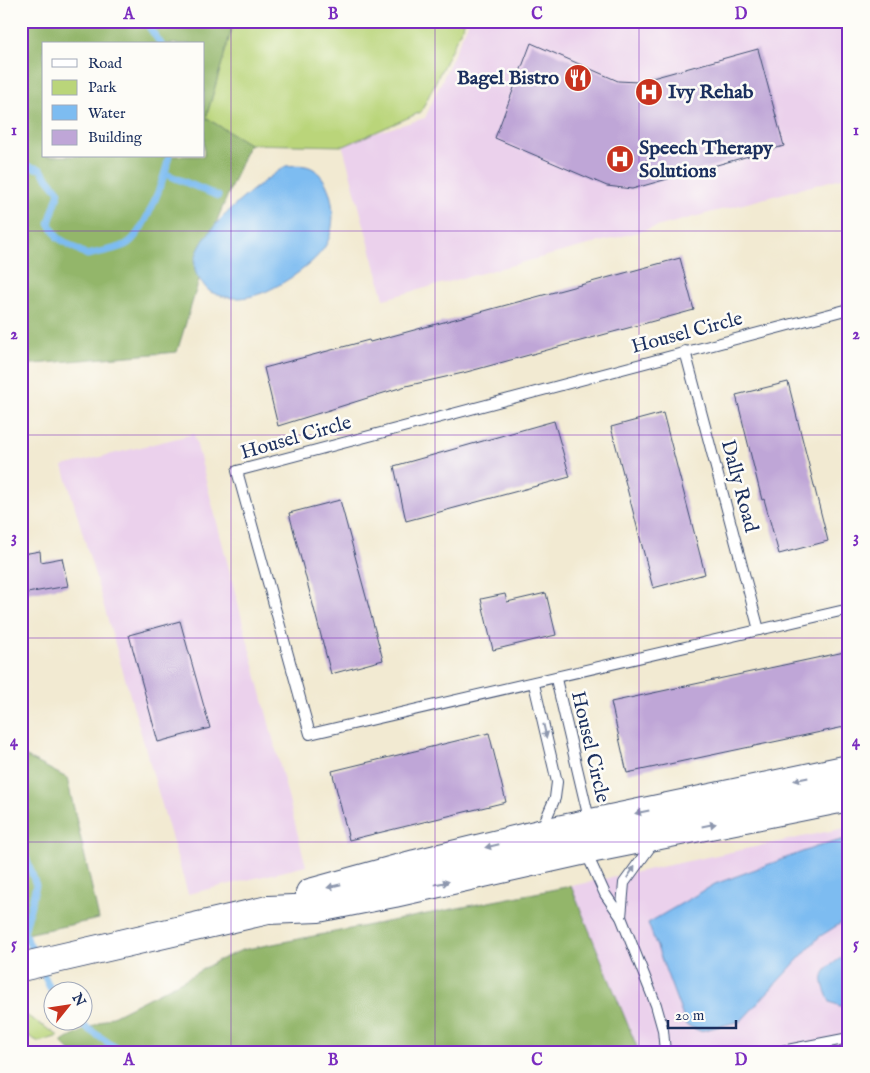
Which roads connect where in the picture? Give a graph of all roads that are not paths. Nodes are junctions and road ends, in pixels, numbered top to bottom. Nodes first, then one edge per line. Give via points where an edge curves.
1 (849, 309) edge
2 (684, 352) junction
3 (849, 609) edge
4 (759, 630) junction
5 (556, 679) junction
6 (534, 684) junction
7 (849, 769) edge
8 (849, 797) edge
9 (539, 834) junction
10 (661, 834) junction
11 (588, 836) junction
12 (268, 910) junction
13 (622, 917) junction
14 (21, 966) edge
15 (849, 1038) edge
16 (665, 1052) edge
17 (777, 1052) edge

1 - 2 lane, Housel Circle
2 - 4 lane, Dally Road
2 - 6 lane, Housel Circle via 237,472 310,734
3 - 4 lane, Housel Circle
4 - 5 lane, Housel Circle
5 - 6 lane, Housel Circle
5 - 11 lane, Housel Circle
6 -> 9 lane, Housel Circle via 557,782 555,798
7 -> 11 main road
10 -> 8 main road
9 - 11 main road
9 -> 12 main road via 313,891
10 - 11 main road
13 -> 10 lane via 624,883
12 -> 11 main road via 318,908 385,895
11 - 13 lane, Housel Circle via 605,894
12 - 14 main road
13 - 16 lane via 656,1005
15 - 17 lane

